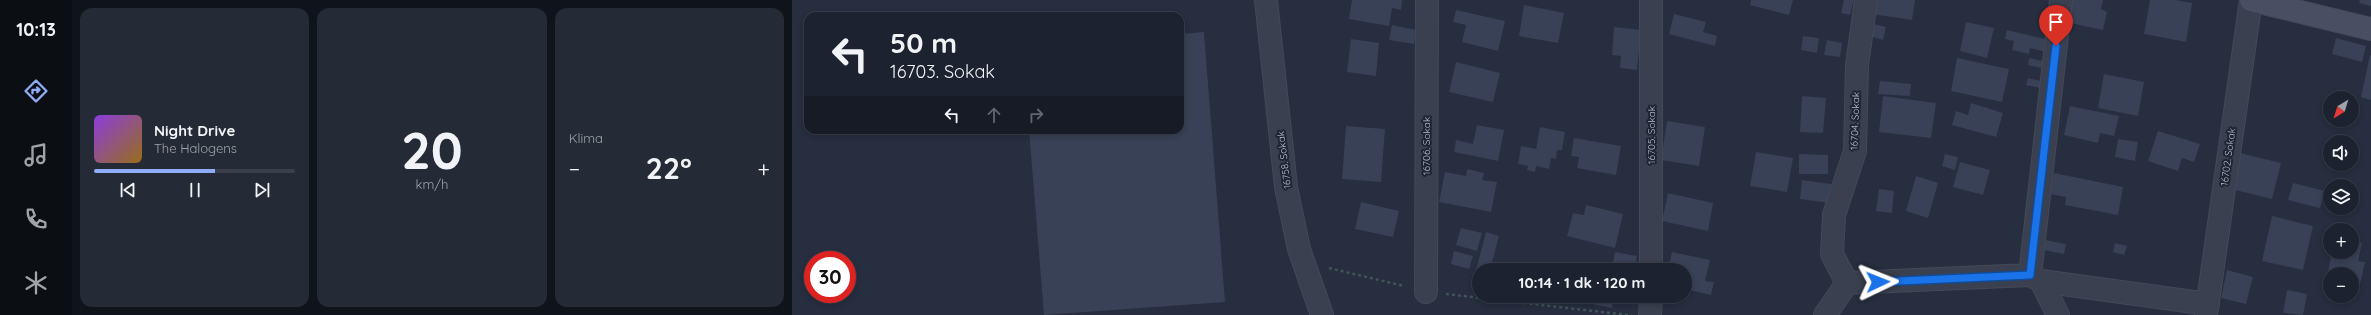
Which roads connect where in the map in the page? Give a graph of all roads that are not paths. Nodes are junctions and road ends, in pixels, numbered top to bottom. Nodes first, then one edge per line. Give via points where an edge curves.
1 (1266, 0) edge
2 (1427, 0) edge
3 (1652, 0) edge
4 (1866, 0) edge
5 (2060, 0) edge
6 (2251, 0) edge
7 (2371, 29) edge
8 (1651, 263) edge
9 (2036, 278) junction
10 (1847, 283) junction
11 (1426, 292) road end
12 (1650, 303) edge
13 (2207, 310) edge
14 (1322, 315) edge
15 (1650, 315) edge
16 (1825, 315) edge
17 (2058, 315) edge

1 - 14 street, 16758. Sokak via 1286,187 1303,262
2 - 11 street, 16706. Sokak
3 - 8 street, 16705. Sokak
4 - 10 street, 16704. Sokak via 1857,65 1856,151 1834,216 1832,254
5 - 9 street
6 - 7 main road
6 - 13 street, 16702. Sokak
9 - 10 street
9 - 13 street
9 - 17 street
10 - 16 street
12 - 15 street

